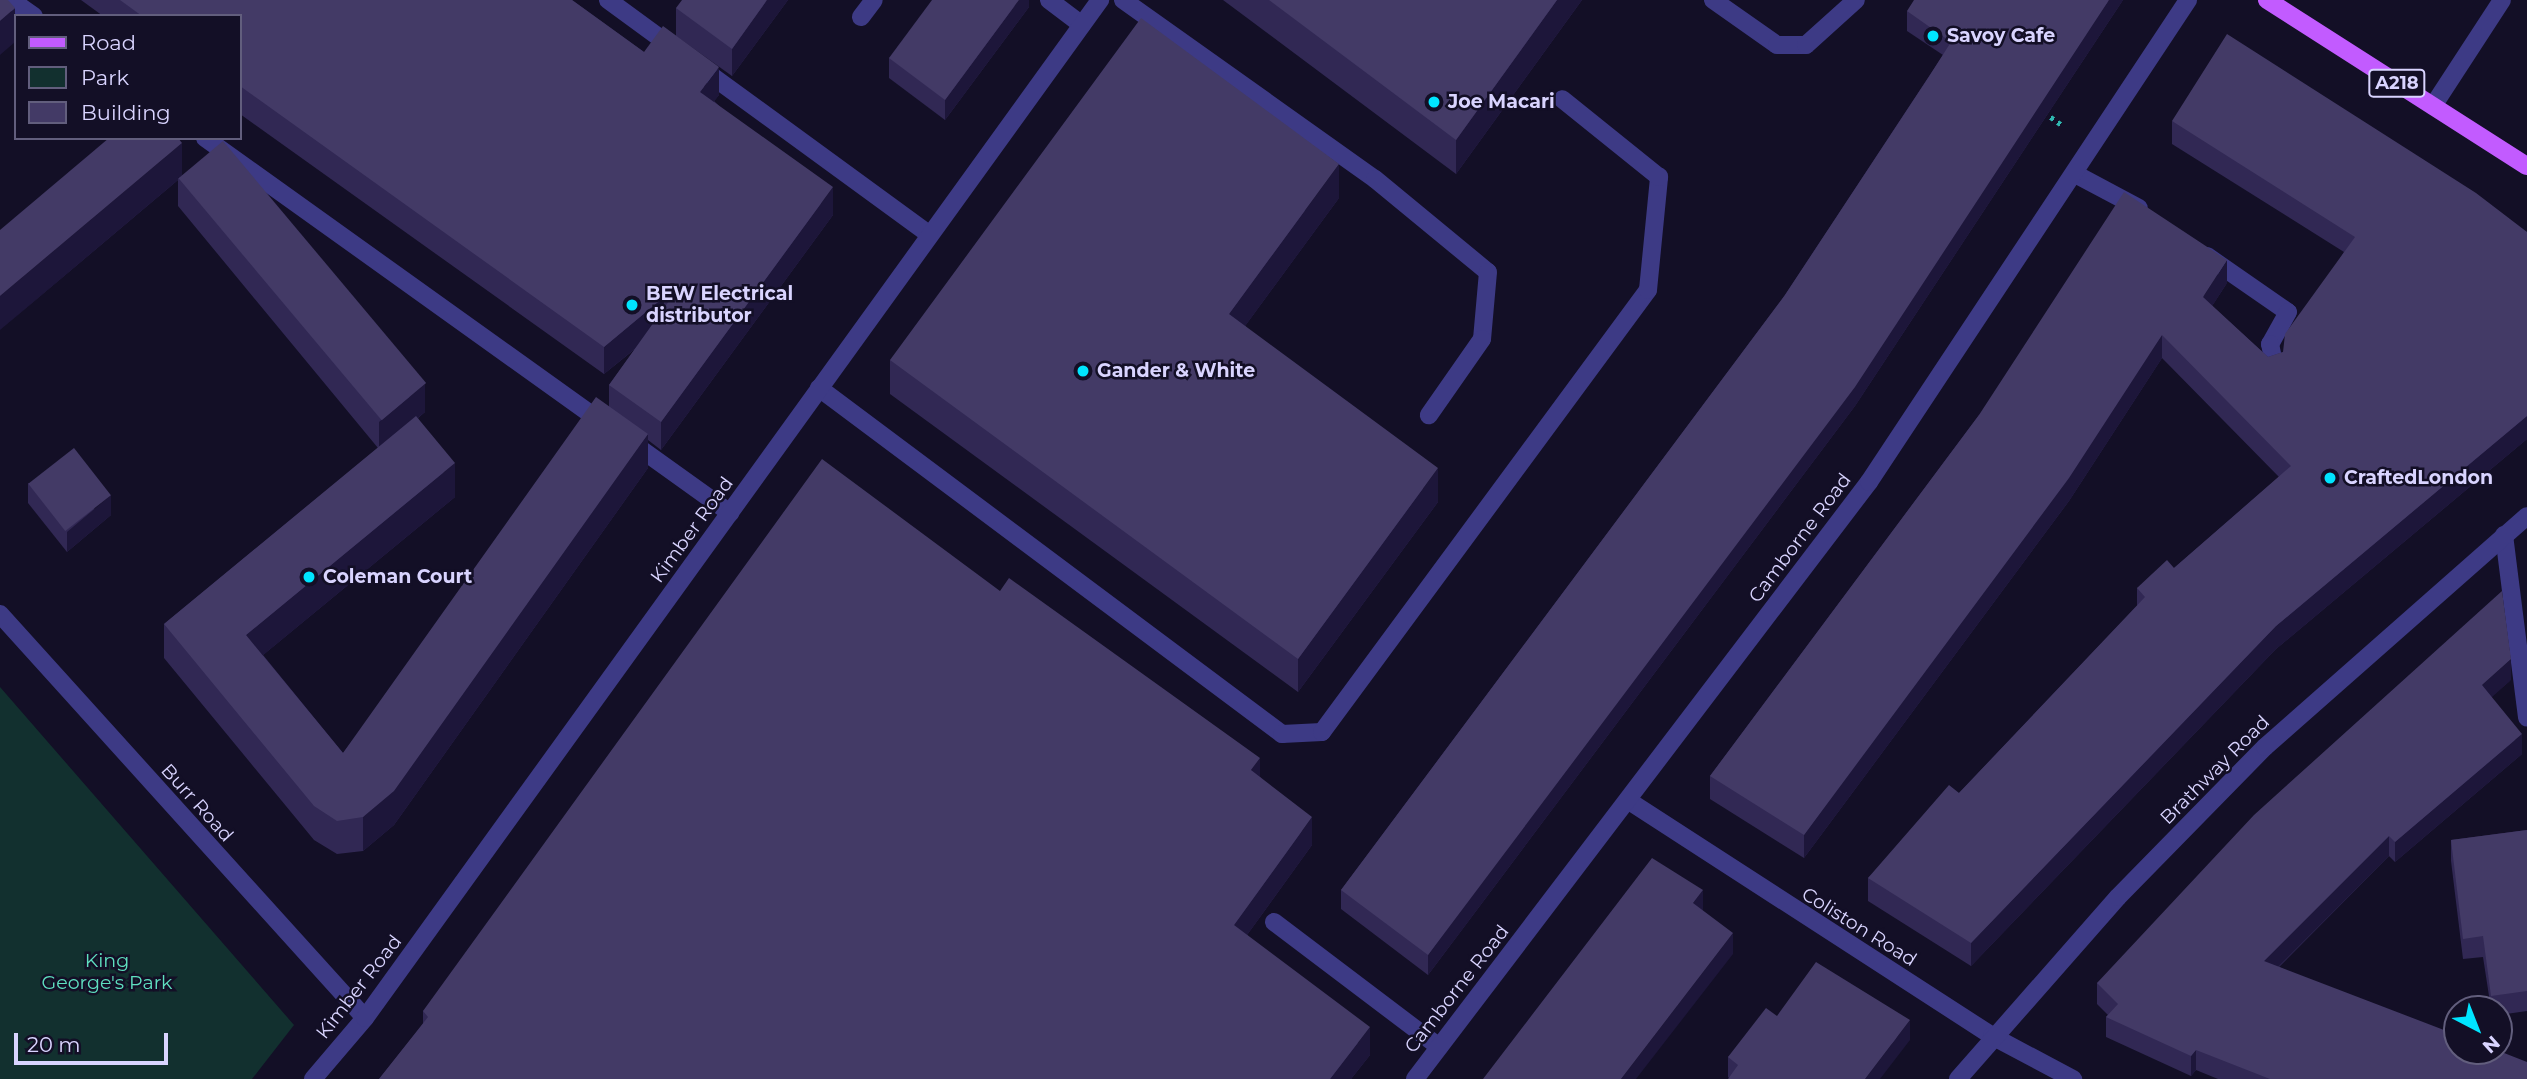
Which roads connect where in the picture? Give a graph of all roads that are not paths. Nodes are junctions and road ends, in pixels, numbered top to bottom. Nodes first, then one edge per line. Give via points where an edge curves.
1 (12, 0) edge
2 (608, 0) edge
3 (874, 0) edge
4 (1049, 0) edge
5 (1100, 0) edge
6 (1123, 0) edge
7 (1713, 0) edge
8 (1856, 0) edge
9 (2188, 0) edge
10 (2267, 0) edge
11 (2502, 0) edge
12 (31, 14) edge
13 (861, 17) dead end
14 (1082, 25) junction
15 (1562, 99) dead end
16 (2434, 106) junction
17 (208, 140) edge
18 (2527, 166) edge
19 (2077, 175) junction
20 (2156, 220) edge
21 (930, 235) junction
22 (2189, 243) edge
23 (2275, 367) edge
24 (819, 388) junction
25 (1429, 415) dead end
26 (730, 513) junction
27 (2527, 516) edge
28 (2504, 535) junction
29 (0, 614) edge
30 (2527, 718) edge
31 (1629, 801) junction
32 (1274, 922) dead end
33 (365, 1018) junction
34 (1992, 1036) junction
35 (1439, 1047) junction
36 (313, 1079) edge
37 (1415, 1079) edge
38 (1958, 1079) edge
39 (2073, 1079) edge

1 - 12 street
2 - 21 street
3 - 13 street
4 - 14 street
5 - 14 street, Kimber Road
6 - 25 street via 1375,179 1488,272 1482,339
7 - 8 street via 1777,45 1806,45
9 - 19 street, Camborne Road
10 - 16 main road, A218
11 - 16 street
14 - 21 street, Kimber Road
15 - 24 street via 1659,177 1648,290 1322,732 1282,734
16 - 18 main road, A218
17 - 26 street
19 - 20 street
19 - 31 street, Camborne Road via 1869,482
21 - 24 street, Kimber Road
22 - 23 street via 2288,312 2270,344
24 - 26 street, Kimber Road
26 - 33 street, Kimber Road
27 - 28 street, Brathway Road
28 - 30 street
28 - 34 street, Brathway Road via 2265,747
29 - 33 street, Burr Road
31 - 34 street, Coliston Road
31 - 35 street, Camborne Road
32 - 35 street
33 - 36 street, Kimber Road
34 - 38 street, Brathway Road
34 - 39 street, Coliston Road
35 - 37 street, Camborne Road

